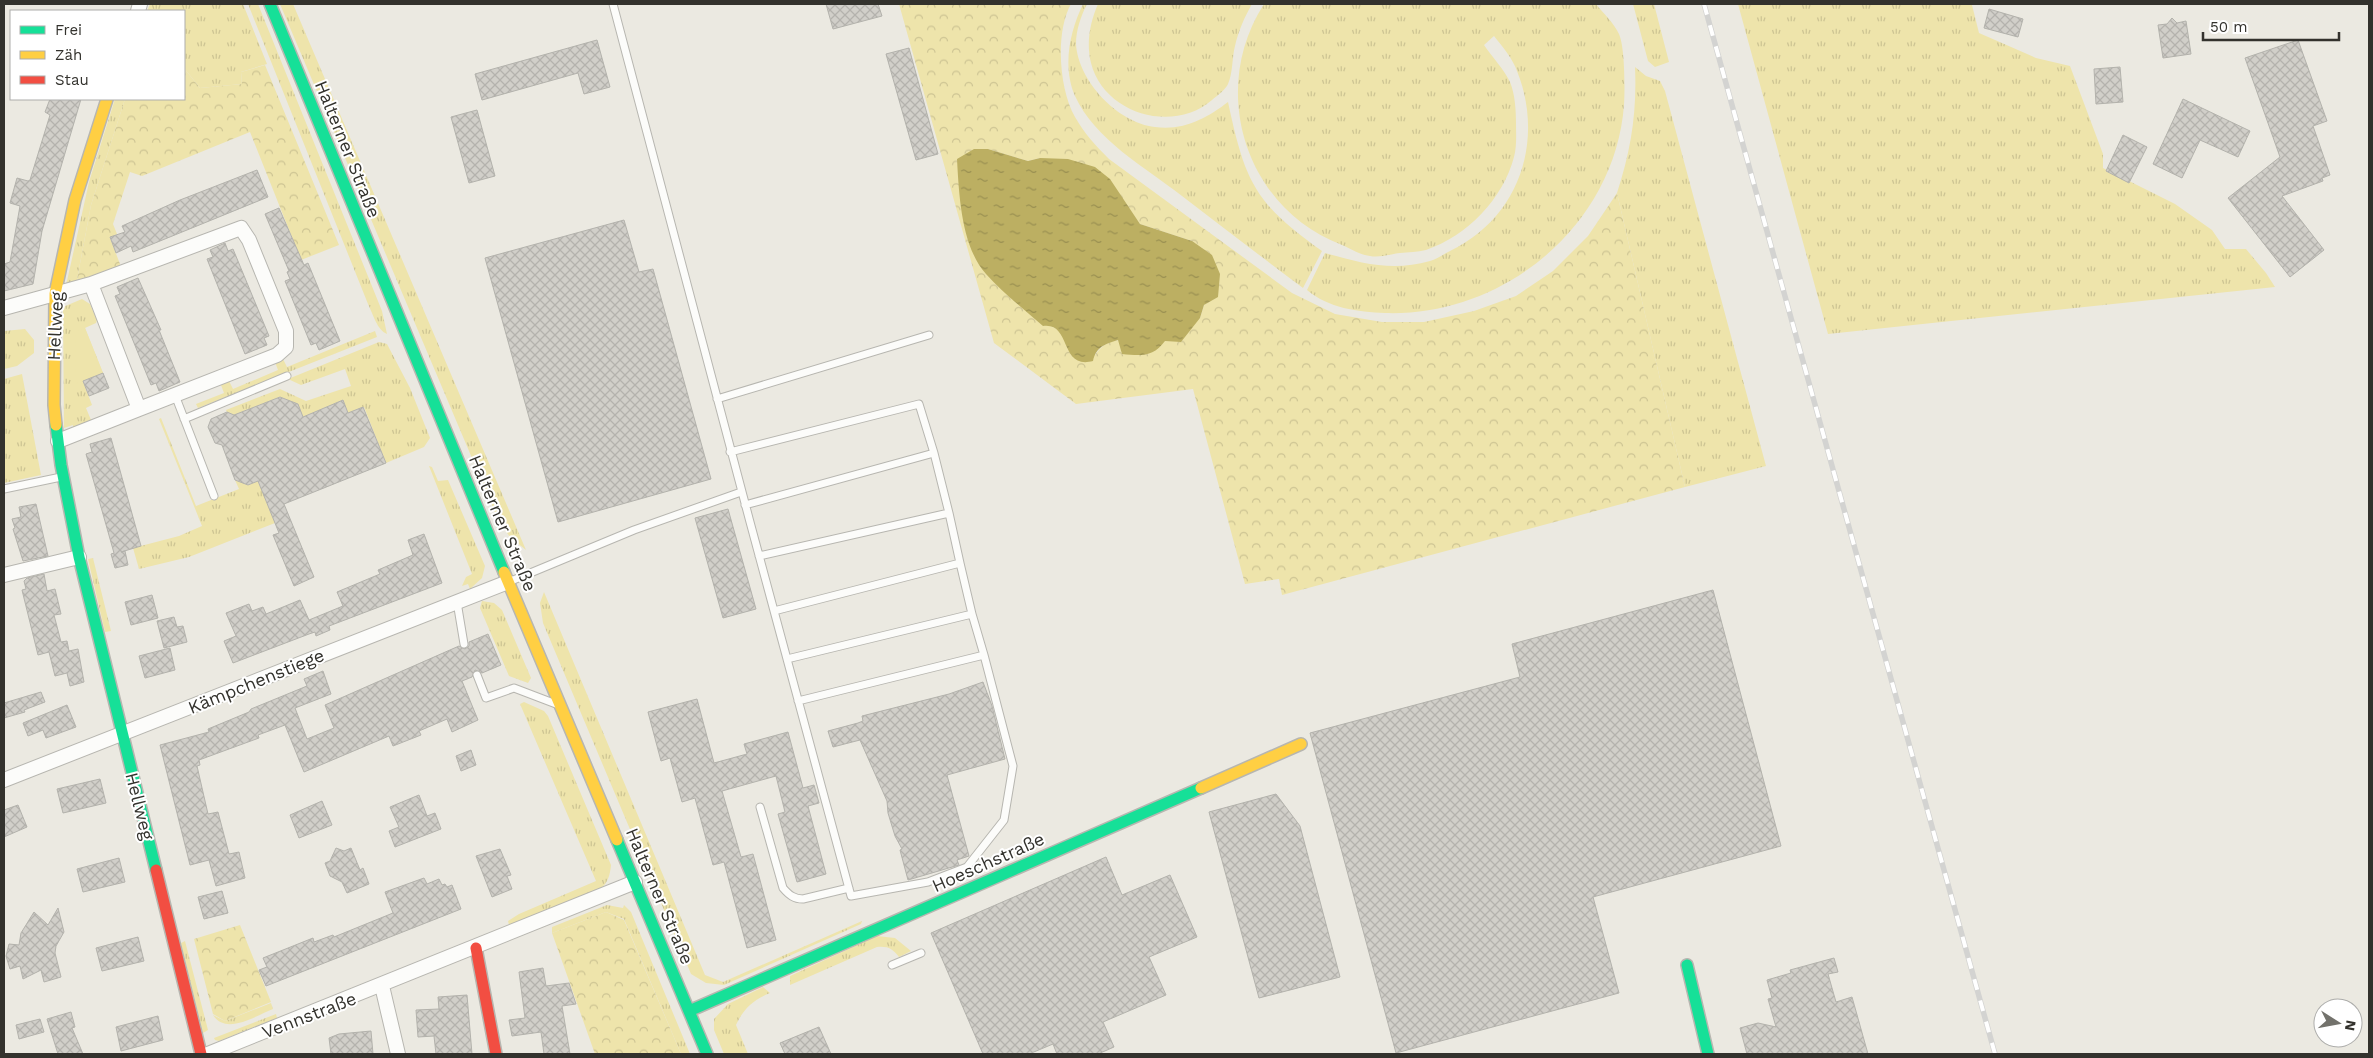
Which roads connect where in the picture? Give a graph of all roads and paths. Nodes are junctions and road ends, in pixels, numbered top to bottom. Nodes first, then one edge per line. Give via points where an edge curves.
1 (270, 4) edge
2 (613, 4) edge
3 (107, 100) edge
4 (91, 284) junction
5 (55, 294) junction
6 (4, 308) edge
7 (929, 335) dead end
8 (287, 376) dead end
9 (175, 395) junction
10 (717, 399) junction
11 (139, 409) junction
12 (184, 419) junction
13 (58, 441) junction
14 (730, 452) junction
15 (934, 453) junction
16 (63, 476) junction
17 (4, 489) edge
18 (741, 492) junction
19 (214, 496) dead end
20 (745, 505) junction
21 (949, 513) junction
22 (759, 556) junction
23 (79, 557) junction
24 (960, 563) junction
25 (4, 575) edge
26 (508, 582) junction
27 (457, 602) junction
28 (774, 611) junction
29 (972, 614) junction
30 (464, 644) dead end
31 (984, 656) junction
32 (787, 659) junction
33 (477, 675) dead end
34 (798, 701) junction
35 (561, 705) junction
36 (122, 734) junction
37 (1301, 744) dead end
38 (4, 780) edge
39 (760, 807) dead end
40 (635, 882) junction
41 (849, 888) junction
42 (476, 948) junction
43 (921, 952) dead end
44 (892, 965) dead end
45 (1687, 965) dead end
46 (382, 986) junction
47 (689, 1011) junction
48 (201, 1054) edge
49 (208, 1054) edge
50 (398, 1054) edge
51 (496, 1054) edge
52 (707, 1054) edge
53 (1708, 1054) edge

1 - 26 street, Halterner Straße
2 - 10 lane
3 - 5 street, Hellweg via 75,200
4 - 5 street
4 - 9 street via 241,228 249,240 286,331 286,347 276,355
4 - 11 street
5 - 6 street
5 - 13 street, Hellweg via 53,365
7 - 10 lane
8 - 12 lane
9 - 11 street
9 - 12 lane
10 - 14 lane
11 - 13 street
12 - 19 lane
13 - 16 street, Hellweg
14 - 15 lane via 919,404
14 - 18 lane
15 - 20 lane
15 - 21 lane
16 - 17 lane
16 - 23 street, Hellweg
18 - 20 lane
18 - 26 lane via 634,530
20 - 22 lane
21 - 22 lane
21 - 24 lane
22 - 28 lane
23 - 25 street
23 - 36 street, Hellweg
24 - 28 lane
24 - 29 lane
26 - 27 street, Kämpchenstiege
26 - 35 street, Halterner Straße
27 - 30 lane
27 - 36 street, Kämpchenstiege
28 - 32 lane
29 - 31 lane
29 - 32 lane
31 - 34 lane
31 - 41 lane via 1013,766 1004,820 967,867 928,882 851,896
32 - 34 lane
33 - 35 lane via 486,698 514,688
34 - 41 lane
35 - 40 street, Halterner Straße
36 - 38 street, Kämpchenstiege
36 - 48 street, Hellweg
37 - 47 street, Hoeschstraße
39 - 41 lane via 783,888 788,895 803,899
40 - 42 street, Vennstraße
40 - 47 street, Halterner Straße
42 - 46 street, Vennstraße
42 - 51 street
43 - 44 lane
45 - 53 street
46 - 49 street, Vennstraße
46 - 50 street
47 - 52 street, Halterner Straße

